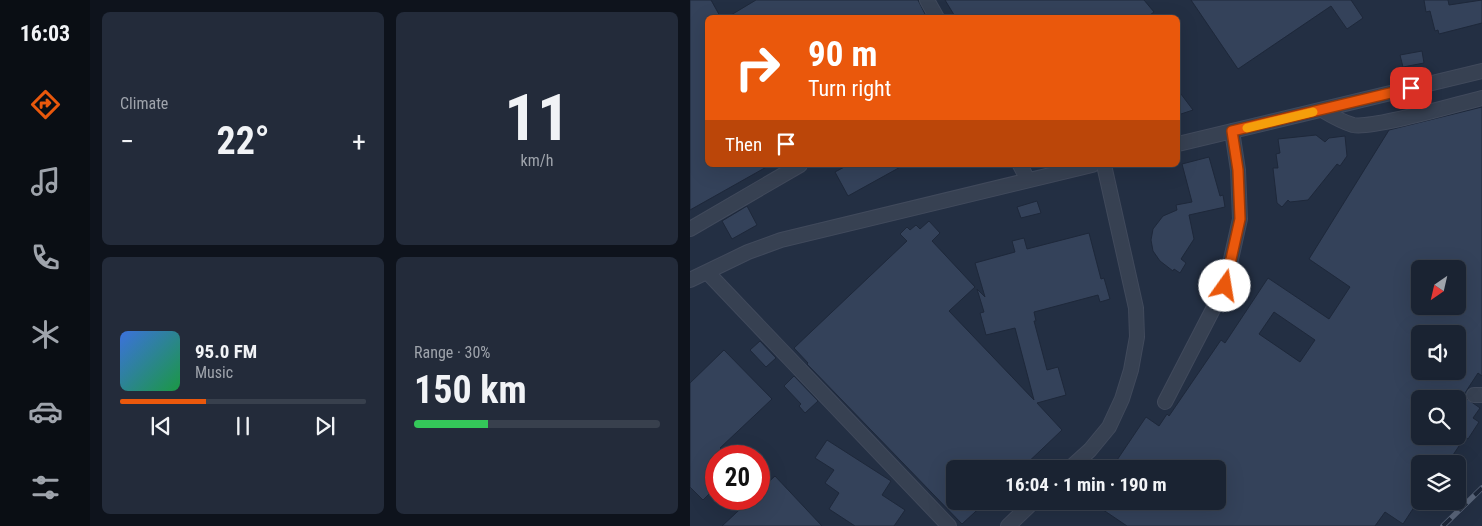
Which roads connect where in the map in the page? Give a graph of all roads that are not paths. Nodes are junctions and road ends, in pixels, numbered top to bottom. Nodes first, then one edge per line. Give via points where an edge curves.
1 (927, 0) edge
2 (935, 15) edge
3 (1482, 71) edge
4 (1482, 98) edge
5 (1322, 110) junction
6 (1232, 131) junction
7 (1180, 144) edge
8 (797, 167) edge
9 (1021, 167) edge
10 (1083, 167) edge
11 (1104, 167) edge
12 (1028, 180) junction
13 (690, 229) edge
14 (707, 272) junction
15 (690, 280) edge
16 (1165, 402) dead end
17 (1079, 460) edge
18 (1025, 510) edge
19 (949, 526) edge
20 (1008, 526) edge

1 - 2 street
3 - 5 street
4 - 5 street via 1355,125
5 - 6 street
6 - 7 street
6 - 16 street via 1240,219 1225,286
8 - 13 street
9 - 12 street
10 - 12 street
11 - 17 street via 1136,308 1137,337 1122,399 1108,427
12 - 14 street via 781,240
14 - 15 street
14 - 19 street
18 - 20 street

